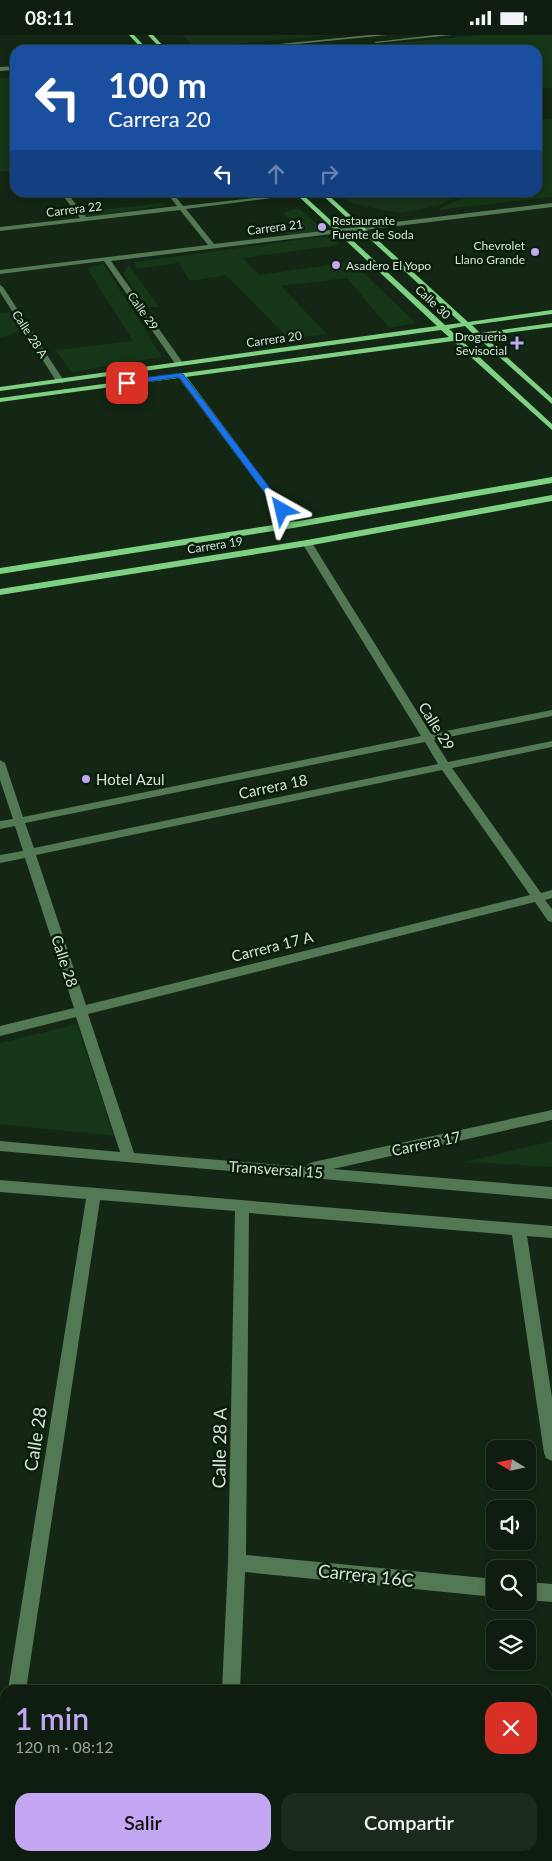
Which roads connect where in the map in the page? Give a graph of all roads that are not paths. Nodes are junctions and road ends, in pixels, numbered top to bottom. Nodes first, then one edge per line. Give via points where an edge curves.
1 (131, 35) edge
2 (150, 35) edge
3 (384, 35) edge
4 (450, 35) edge
5 (362, 43) junction
6 (141, 45) edge
7 (160, 45) edge
8 (275, 45) edge
9 (340, 45) edge
10 (67, 197) edge
11 (173, 197) edge
12 (268, 197) edge
13 (303, 197) edge
14 (328, 197) edge
15 (552, 205) edge
16 (181, 208) junction
17 (84, 219) junction
18 (362, 227) junction
19 (0, 229) edge
20 (339, 230) junction
21 (212, 246) junction
22 (106, 259) junction
23 (0, 272) edge
24 (0, 287) edge
25 (552, 312) edge
26 (466, 323) junction
27 (552, 325) edge
28 (443, 327) junction
29 (479, 335) junction
30 (456, 338) junction
31 (179, 363) junction
32 (181, 375) junction
33 (60, 381) junction
34 (0, 389) edge
35 (0, 400) edge
36 (552, 402) edge
37 (552, 428) edge
38 (552, 480) edge
39 (552, 498) edge
40 (293, 525) junction
41 (306, 543) junction
42 (0, 571) edge
43 (0, 591) edge
44 (552, 713) edge
45 (428, 738) junction
46 (552, 744) edge
47 (0, 763) edge
48 (445, 766) junction
49 (19, 821) junction
50 (0, 825) edge
51 (30, 853) junction
52 (0, 859) edge
53 (552, 894) edge
54 (538, 897) junction
55 (552, 918) edge
56 (81, 1009) junction
57 (0, 1031) edge
58 (552, 1115) edge
59 (0, 1146) edge
60 (129, 1158) junction
61 (300, 1171) junction
62 (0, 1186) edge
63 (552, 1193) edge
64 (94, 1194) junction
65 (242, 1206) junction
66 (520, 1229) junction
67 (552, 1232) edge
68 (552, 1453) edge
69 (237, 1563) junction
70 (486, 1587) edge
71 (536, 1592) edge
72 (552, 1593) edge
73 (18, 1685) edge
74 (231, 1685) edge

1 - 6 main road
2 - 7 main road
3 - 5 street
3 - 8 street
4 - 5 street
5 - 9 street
10 - 17 street
11 - 16 street
12 - 16 street, Carrera 22
13 - 20 main road, Calle 30
14 - 18 main road, Calle 30
15 - 18 street, Carrera 21
16 - 17 street, Carrera 22
16 - 21 street
17 - 19 street, Carrera 22
18 - 20 street, Carrera 21
18 - 26 main road, Calle 30
20 - 21 street, Carrera 21
20 - 28 main road, Calle 30
21 - 22 street, Carrera 21
22 - 23 street, Carrera 21
22 - 31 street, Calle 29
24 - 33 street, Calle 28 A
25 - 26 main road, Carrera 20
26 - 28 main road, Carrera 20
26 - 29 main road, Calle 30
27 - 29 main road, Carrera 20
28 - 30 main road, Calle 30
28 - 31 main road, Carrera 20
29 - 30 main road, Carrera 20
29 - 36 main road, Calle 30
30 - 32 main road, Carrera 20
30 - 37 main road, Calle 30
31 - 33 main road, Carrera 20
32 - 35 main road, Carrera 20
32 - 40 street
33 - 34 main road, Carrera 20
38 - 40 main road, Carrera 19
39 - 41 main road, Carrera 19
40 - 42 main road, Carrera 19
41 - 43 main road, Carrera 19
41 - 45 street, Calle 29
44 - 45 street, Carrera 18
45 - 48 street, Calle 29
45 - 49 street, Carrera 18
46 - 48 street, Carrera 18
47 - 49 street, Calle 28
48 - 51 street, Carrera 18
48 - 54 street, Calle 29
49 - 50 street, Carrera 18
49 - 51 street, Calle 28
51 - 52 street, Carrera 18
51 - 56 street, Calle 28
53 - 54 street, Carrera 17 A
54 - 55 street, Calle 29
54 - 56 street, Carrera 17 A
56 - 57 street, Carrera 17 A
56 - 60 street, Calle 28
58 - 61 street, Carrera 17
59 - 60 street, Transversal 15
60 - 61 street, Transversal 15
61 - 63 street, Transversal 15
62 - 64 street
64 - 65 street
64 - 73 street, Calle 28
65 - 66 street
65 - 69 street, Calle 28 A
66 - 67 street
66 - 68 street
69 - 70 street, Carrera 16C
69 - 74 street, Calle 28 A
71 - 72 street

